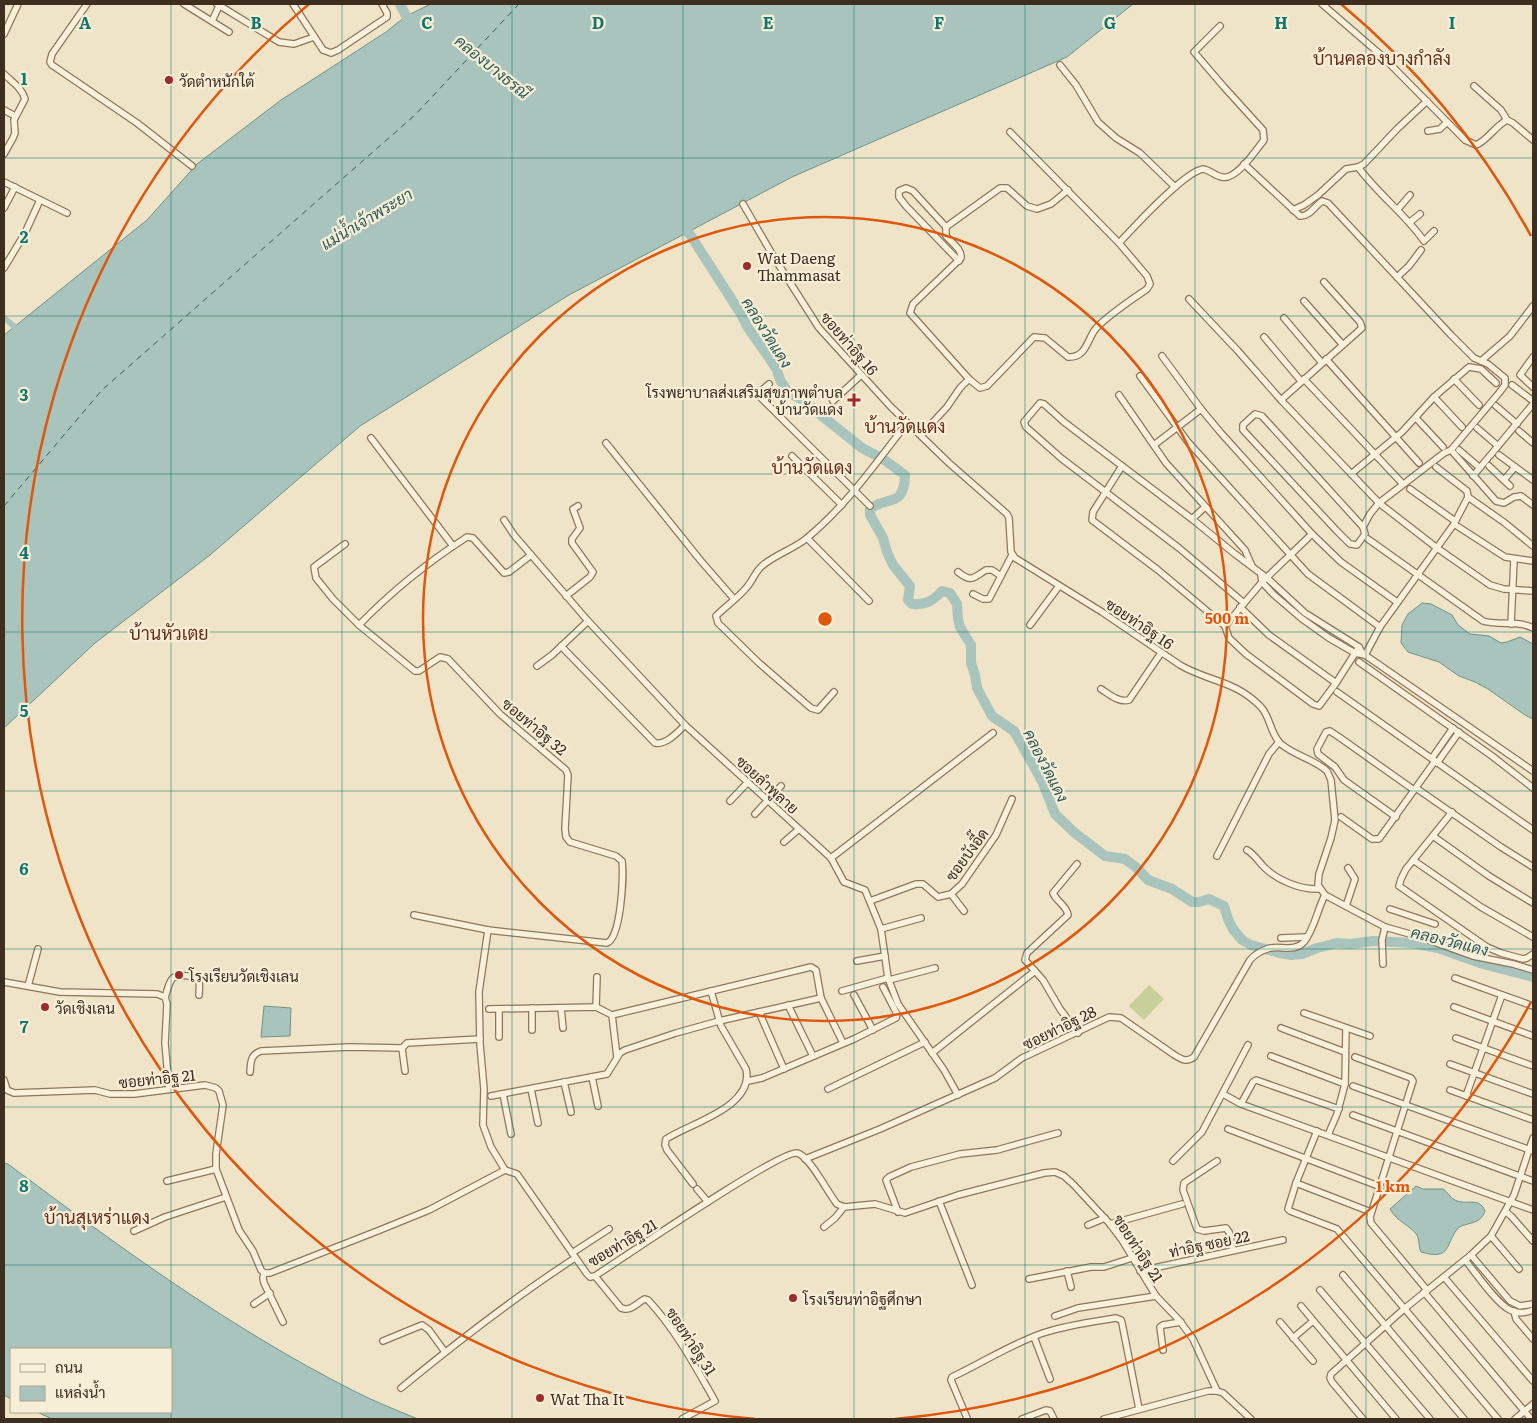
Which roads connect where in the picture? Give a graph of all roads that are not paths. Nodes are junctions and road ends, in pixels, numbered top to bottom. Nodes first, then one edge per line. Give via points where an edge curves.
1 (18, 4) edge
2 (87, 4) edge
3 (184, 4) edge
4 (292, 4) edge
5 (382, 4) edge
6 (1322, 4) edge
7 (218, 5) edge
8 (212, 21) junction
9 (1220, 26) dead end
10 (229, 32) dead end
11 (4, 34) edge
12 (314, 37) junction
13 (1060, 65) dead end
14 (4, 74) edge
15 (1474, 86) dead end
16 (1427, 101) junction
17 (4, 110) edge
18 (15, 116) junction
19 (1507, 120) junction
20 (1447, 122) junction
21 (1428, 131) dead end
22 (1010, 132) dead end
23 (1533, 140) edge
24 (4, 154) edge
25 (1244, 164) junction
26 (192, 166) dead end
27 (1358, 167) junction
28 (4, 182) edge
29 (15, 187) junction
30 (1176, 187) junction
31 (1068, 190) junction
32 (1410, 195) dead end
33 (40, 200) junction
34 (743, 204) dead end
35 (4, 208) edge
36 (1398, 209) junction
37 (1292, 210) junction
38 (67, 213) dead end
39 (1420, 214) dead end
40 (1410, 222) junction
41 (946, 227) junction
42 (1434, 231) dead end
43 (1119, 243) junction
44 (1421, 250) dead end
45 (959, 261) junction
46 (4, 268) edge
47 (1397, 277) junction
48 (1324, 282) dead end
49 (1189, 299) dead end
50 (1304, 301) dead end
51 (1533, 306) edge
52 (1284, 318) dead end
53 (1264, 337) dead end
54 (1343, 345) junction
55 (1162, 356) dead end
56 (1533, 357) edge
57 (1324, 361) junction
58 (1481, 362) junction
59 (862, 375) junction
60 (1140, 376) dead end
61 (969, 379) junction
62 (1454, 379) junction
63 (1303, 380) junction
64 (1496, 383) dead end
65 (769, 384) dead end
66 (1512, 385) dead end
67 (1533, 387) edge
68 (1119, 395) dead end
69 (1434, 397) junction
70 (1281, 400) junction
71 (833, 401) dead end
72 (1533, 403) edge
73 (1479, 405) dead end
74 (1496, 406) dead end
75 (1201, 409) junction
76 (1416, 418) junction
77 (907, 423) junction
78 (1517, 424) junction
79 (1178, 427) junction
80 (1462, 427) dead end
81 (1477, 428) dead end
82 (1518, 431) dead end
83 (921, 435) junction
84 (1396, 436) junction
85 (371, 438) dead end
86 (606, 443) dead end
87 (1533, 443) edge
88 (1154, 445) junction
89 (1498, 446) junction
90 (1443, 447) dead end
91 (1450, 450) junction
92 (1459, 450) dead end
93 (1375, 454) junction
94 (1498, 455) dead end
95 (792, 456) dead end
96 (1419, 463) dead end
97 (1122, 466) junction
98 (1489, 466) dead end
99 (1436, 467) dead end
100 (1515, 467) junction
101 (1480, 468) junction
102 (1351, 474) junction
103 (1473, 476) junction
104 (1504, 480) junction
105 (1533, 480) edge
106 (1401, 482) dead end
107 (1510, 486) dead end
108 (1410, 488) dead end
109 (856, 490) junction
110 (1106, 492) junction
111 (1468, 497) junction
112 (1379, 503) junction
113 (842, 505) junction
114 (1533, 505) edge
115 (578, 506) dead end
116 (870, 506) dead end
117 (1205, 506) junction
118 (1192, 519) junction
119 (504, 520) dead end
120 (1454, 522) junction
121 (1363, 528) junction
122 (1312, 534) junction
123 (807, 538) junction
124 (1368, 539) dead end
125 (345, 544) dead end
126 (453, 546) junction
127 (1533, 546) edge
128 (1437, 548) junction
129 (1290, 554) junction
130 (531, 555) junction
131 (1012, 555) junction
132 (1514, 560) junction
133 (1533, 561) edge
134 (1252, 566) junction
135 (958, 572) dead end
136 (1417, 575) junction
137 (1001, 576) junction
138 (1264, 578) junction
139 (1060, 586) junction
140 (1512, 590) junction
141 (1533, 591) edge
142 (973, 594) dead end
143 (566, 596) junction
144 (734, 599) junction
145 (869, 601) dead end
146 (1397, 602) junction
147 (1242, 605) junction
148 (1303, 615) junction
149 (588, 621) junction
150 (1511, 624) junction
151 (359, 625) junction
152 (1030, 625) dead end
153 (1225, 626) junction
154 (1380, 627) junction
155 (1533, 628) edge
156 (561, 646) junction
157 (1162, 653) junction
158 (1361, 654) junction
159 (1359, 662) dead end
160 (537, 666) dead end
161 (1336, 684) junction
162 (1101, 689) dead end
163 (834, 692) dead end
164 (1337, 692) dead end
165 (1462, 721) junction
166 (685, 725) junction
167 (1456, 730) junction
168 (993, 733) dead end
169 (1279, 742) junction
170 (1435, 761) junction
171 (1533, 771) edge
172 (748, 782) junction
173 (781, 786) dead end
174 (1533, 788) edge
175 (1415, 789) junction
176 (1012, 799) dead end
177 (767, 800) junction
178 (730, 802) dead end
179 (1452, 812) junction
180 (755, 814) dead end
181 (1341, 817) dead end
182 (1396, 817) junction
183 (799, 829) junction
184 (1533, 830) edge
185 (1433, 836) junction
186 (784, 842) dead end
187 (1247, 850) dead end
188 (1217, 856) dead end
189 (831, 858) junction
190 (1413, 860) junction
191 (1077, 864) dead end
192 (1533, 867) edge
193 (1348, 868) dead end
194 (1320, 889) junction
195 (951, 894) junction
196 (1325, 895) junction
197 (870, 901) junction
198 (1533, 902) edge
199 (1346, 906) junction
200 (1390, 909) dead end
201 (1430, 909) junction
202 (964, 910) dead end
203 (414, 915) dead end
204 (921, 918) dead end
205 (1426, 920) junction
206 (1435, 924) dead end
207 (1385, 927) junction
208 (488, 930) junction
209 (881, 930) junction
210 (1307, 936) junction
211 (1533, 937) edge
212 (1281, 938) dead end
213 (38, 949) dead end
214 (1533, 954) edge
215 (885, 956) junction
216 (857, 960) dead end
217 (1383, 964) dead end
218 (935, 968) dead end
219 (1533, 970) edge
220 (1036, 971) junction
221 (597, 977) dead end
222 (1455, 978) dead end
223 (889, 979) junction
224 (4, 982) edge
225 (28, 986) junction
226 (883, 987) dead end
227 (711, 991) junction
228 (842, 992) dead end
229 (199, 995) dead end
230 (854, 995) dead end
231 (1502, 995) junction
232 (166, 997) junction
233 (821, 998) junction
234 (788, 1005) junction
235 (1533, 1006) edge
236 (1454, 1007) dead end
237 (532, 1008) junction
238 (561, 1008) junction
239 (596, 1008) junction
240 (489, 1009) dead end
241 (499, 1009) junction
242 (759, 1012) junction
243 (1304, 1013) dead end
244 (612, 1015) junction
245 (719, 1021) junction
246 (1493, 1021) junction
247 (562, 1028) dead end
248 (1281, 1028) dead end
249 (1346, 1028) junction
250 (532, 1030) dead end
251 (872, 1030) junction
252 (1078, 1032) junction
253 (1370, 1036) dead end
254 (1533, 1036) edge
255 (500, 1037) dead end
256 (1456, 1038) dead end
257 (480, 1039) junction
258 (925, 1042) junction
259 (843, 1044) junction
260 (1248, 1046) dead end
261 (402, 1048) junction
262 (1483, 1048) junction
263 (1345, 1052) junction
264 (932, 1053) junction
265 (813, 1056) junction
266 (1271, 1056) dead end
267 (617, 1057) junction
268 (1355, 1057) dead end
269 (1450, 1064) dead end
270 (1533, 1066) edge
271 (784, 1069) junction
272 (405, 1071) dead end
273 (250, 1072) dead end
274 (1474, 1072) junction
275 (592, 1076) junction
276 (4, 1080) edge
277 (748, 1081) junction
278 (564, 1082) junction
279 (1345, 1084) junction
280 (1353, 1086) dead end
281 (531, 1088) junction
282 (169, 1089) junction
283 (828, 1089) dead end
284 (1450, 1090) dead end
285 (503, 1094) junction
286 (1223, 1094) junction
287 (1533, 1094) edge
288 (958, 1095) junction
289 (491, 1096) dead end
290 (1466, 1096) junction
291 (1242, 1104) junction
292 (1407, 1105) junction
293 (598, 1106) dead end
294 (1339, 1109) junction
295 (571, 1112) dead end
296 (1353, 1115) dead end
297 (1533, 1120) edge
298 (538, 1123) dead end
299 (1228, 1129) dead end
300 (1316, 1131) junction
301 (1397, 1131) junction
302 (1058, 1133) dead end
303 (510, 1134) dead end
304 (1328, 1135) junction
305 (1533, 1138) edge
306 (1531, 1150) edge
307 (1389, 1157) junction
308 (806, 1159) junction
309 (1306, 1160) junction
310 (1173, 1161) dead end
311 (1218, 1161) dead end
312 (216, 1169) junction
313 (505, 1170) junction
314 (1520, 1176) junction
315 (1533, 1181) edge
316 (167, 1182) dead end
317 (1296, 1183) junction
318 (1380, 1187) junction
319 (226, 1197) junction
320 (939, 1201) junction
321 (708, 1202) junction
322 (1510, 1202) junction
323 (1182, 1204) dead end
324 (844, 1207) junction
325 (1533, 1210) edge
326 (898, 1212) junction
327 (1371, 1212) junction
328 (1506, 1212) junction
329 (1105, 1218) junction
330 (1110, 1224) junction
331 (1088, 1225) dead end
332 (824, 1227) dead end
333 (609, 1229) dead end
334 (134, 1231) dead end
335 (1491, 1236) junction
336 (1283, 1240) dead end
337 (1533, 1241) edge
338 (1233, 1250) junction
339 (574, 1255) junction
340 (1471, 1256) junction
341 (1132, 1258) junction
342 (1465, 1260) junction
343 (1519, 1269) dead end
344 (1067, 1271) junction
345 (1140, 1272) junction
346 (264, 1273) junction
347 (1342, 1275) dead end
348 (595, 1276) junction
349 (1444, 1277) junction
350 (1029, 1279) dead end
351 (972, 1285) dead end
352 (1070, 1287) dead end
353 (1320, 1290) dead end
354 (1426, 1291) junction
355 (270, 1293) junction
356 (1156, 1296) junction
357 (254, 1304) dead end
358 (1533, 1304) edge
359 (1301, 1306) dead end
360 (1404, 1309) junction
361 (1533, 1310) edge
362 (1514, 1311) junction
363 (1055, 1316) dead end
364 (1313, 1321) junction
365 (283, 1322) dead end
366 (1181, 1322) junction
367 (1280, 1322) dead end
368 (1385, 1326) junction
369 (1034, 1337) junction
370 (1293, 1338) junction
371 (1533, 1339) edge
372 (382, 1340) dead end
373 (1365, 1343) junction
374 (1162, 1350) dead end
375 (445, 1352) junction
376 (1313, 1360) dead end
377 (1346, 1360) junction
378 (1050, 1379) dead end
379 (1533, 1382) edge
380 (401, 1388) dead end
381 (1217, 1391) junction
382 (1533, 1404) edge
383 (1136, 1410) junction
384 (1524, 1412) junction
385 (967, 1418) edge
386 (682, 1419) edge
387 (1022, 1419) edge
388 (1054, 1419) edge
389 (1104, 1419) edge
390 (1135, 1419) edge
391 (1250, 1419) edge
392 (1363, 1419) edge
393 (1396, 1419) edge
394 (1430, 1419) edge
395 (1464, 1419) edge
396 (1498, 1419) edge
397 (1515, 1419) edge
398 (1531, 1419) edge

1 - 11 street
2 - 26 street via 52,54 50,62
3 - 8 street
4 - 12 street
5 - 12 street via 387,17 338,50 325,52
6 - 16 street via 1381,55
7 - 8 street
7 - 12 street via 279,42 294,44
8 - 10 street
9 - 25 street via 1194,52 1264,130 1264,140
13 - 30 street via 1098,122 1140,153
14 - 18 street via 25,98
15 - 19 street via 1502,110
16 - 20 street
16 - 27 street
17 - 18 street
18 - 24 street via 15,133
19 - 20 street via 1476,145 1465,140
19 - 23 street
20 - 21 street via 1440,129
22 - 31 street
25 - 30 street via 1225,178 1208,170 1199,170
25 - 37 street
27 - 36 street
27 - 37 street via 1346,169 1318,195
28 - 29 street
29 - 33 street
29 - 35 street
30 - 43 street
31 - 41 street via 1051,204 1037,209 1027,206 1007,188 1000,188
31 - 43 street
32 - 36 street
33 - 38 street
33 - 46 street
34 - 59 street, ซอยท่าอิฐ 16 via 814,322
36 - 40 street
37 - 47 street via 1304,217 1322,201 1328,203
39 - 40 street
40 - 42 street via 1424,241
41 - 45 street via 946,236 961,252
41 - 45 street via 913,191 906,188 899,191 899,197 906,206
43 - 61 street via 1147,276 1149,286 1097,328 1082,352 1068,357 1045,338 1034,337 987,386 980,388
44 - 47 street
45 - 61 street via 913,304 910,314
47 - 58 street
48 - 54 street via 1362,326
49 - 70 street
50 - 54 street
51 - 58 street via 1510,336
52 - 57 street
53 - 63 street
54 - 57 street
55 - 75 street
56 - 67 street via 1520,375
57 - 63 street
57 - 84 street
58 - 91 street via 1502,374 1505,385
59 - 71 street
59 - 77 street, ซอยท่าอิฐ 16
60 - 79 street
61 - 83 street
62 - 64 street via 1472,366 1481,369
62 - 69 street
62 - 73 street
63 - 70 street
63 - 93 street
65 - 109 street via 760,393 761,398
66 - 72 street
68 - 88 street
69 - 76 street
69 - 80 street
70 - 102 street
72 - 78 street
74 - 78 street
75 - 79 street
75 - 122 street
76 - 84 street
76 - 90 street
77 - 83 street, ซอยท่าอิฐ 16
77 - 109 street
78 - 89 street
79 - 88 street
79 - 129 street
81 - 89 street
82 - 87 street
83 - 131 street, ซอยท่าอิฐ 16 via 1007,514
84 - 93 street
84 - 96 street
85 - 126 street
86 - 144 street
88 - 117 street
89 - 101 street
91 - 103 street
91 - 112 street
92 - 101 street
93 - 102 street
93 - 106 street
94 - 100 street
95 - 113 street
97 - 110 street
97 - 110 street via 1044,404 1040,403 1024,422 1045,445
97 - 118 street
98 - 104 street
99 - 111 street via 1467,490
100 - 104 street
100 - 105 street
101 - 103 street
102 - 112 street
103 - 114 street via 1500,504 1521,496
104 - 107 street
108 - 120 street
109 - 113 street
109 - 116 street
110 - 147 street via 1179,548
110 - 153 street via 1092,520
111 - 120 street
111 - 127 street
112 - 121 street
112 - 128 street
113 - 123 street
115 - 143 street via 573,511 580,528 572,543 593,572
117 - 118 street
117 - 134 street via 1245,550
118 - 134 street
119 - 130 street, ซอยลำพูลาย
120 - 128 street
120 - 132 street via 1499,555
121 - 121 street via 1366,532 1364,537 1357,545 1350,544 1243,430 1243,425 1255,414 1262,416
122 - 129 street
122 - 146 street via 1341,562
123 - 144 street via 764,564
123 - 145 street
124 - 136 street
125 - 151 street, ซอยท่าอิฐ 32 via 315,565 313,572 322,587
126 - 130 street via 471,537 504,573
126 - 151 street via 384,600
128 - 136 street
128 - 140 street via 1490,585
129 - 138 street
129 - 154 street via 1314,580
130 - 143 street, ซอยลำพูลาย
131 - 137 street
131 - 139 street, ซอยท่าอิฐ 16
132 - 133 street
132 - 140 street
134 - 138 street
135 - 137 street via 968,579 989,570
136 - 146 street
136 - 150 street via 1483,621
137 - 142 street via 989,599
138 - 147 street
138 - 148 street via 1273,594
139 - 152 street
139 - 157 street, ซอยท่าอิฐ 16
140 - 141 street
140 - 150 street
143 - 149 street, ซอยลำพูลาย
144 - 163 street via 716,616 716,621 759,663 814,710
146 - 154 street
147 - 153 street
147 - 161 street via 1269,635
148 - 158 street via 1329,638
148 - 158 street via 1359,646
149 - 156 street
149 - 166 street, ซอยลำพูลาย
150 - 155 street
151 - 208 street, ซอยท่าอิฐ 32 via 415,671 440,657 448,659 500,714 566,770 565,829 570,842 616,856 622,861 618,921 611,942
153 - 161 street via 1229,638 1246,654 1314,704 1322,704
154 - 158 street
156 - 160 street
156 - 166 street via 655,743 661,744
157 - 162 street via 1129,700 1118,700
157 - 169 street, ซอยท่าอิฐ 16 via 1190,671 1234,687 1253,700 1266,714
158 - 161 street
158 - 165 street
159 - 167 street
164 - 170 street
165 - 167 street
165 - 171 street
166 - 172 street, ซอยลำพูลาย
167 - 170 street
167 - 174 street
168 - 189 street
169 - 188 street via 1269,754
169 - 194 street via 1329,774 1334,820 1319,874
170 - 175 street
170 - 184 street
172 - 177 street, ซอยลำพูลาย
172 - 178 street
173 - 177 street
175 - 179 street
175 - 182 street
175 - 182 street via 1327,731 1317,752 1333,764 1344,780
176 - 195 street, ซอยบังอี๊ด via 996,835 962,884
177 - 180 street
177 - 183 street, ซอยลำพูลาย
179 - 185 street
179 - 192 street
181 - 182 street via 1372,839 1379,839
183 - 186 street
183 - 189 street, ซอยลำพูลาย
185 - 190 street
185 - 198 street
187 - 194 street via 1265,868 1294,886
189 - 197 street, ซอยลำพูลาย via 844,882 865,890
190 - 201 street via 1399,886
190 - 211 street via 1481,907
191 - 220 street via 1053,892 1068,915 1026,953 1025,960
193 - 199 street via 1355,879
194 - 196 street
195 - 197 street, ซอยบังอี๊ด via 938,897 923,884 916,884
195 - 202 street
196 - 199 street
196 - 210 street
197 - 209 street, ซอยลำพูลาย
199 - 207 street
200 - 205 street
201 - 205 street
201 - 214 street via 1486,947 1527,958
203 - 208 street
204 - 209 street
205 - 206 street
207 - 217 street
207 - 219 street via 1473,956
208 - 257 street via 480,992
209 - 215 street, ซอยลำพูลาย
210 - 212 street
210 - 252 street, ซอยท่าอิฐ 28 via 1296,948 1271,948 1250,960 1190,1060 1181,1059 1117,1016
213 - 225 street
215 - 216 street
215 - 223 street, ซอยลำพูลาย
218 - 223 street
220 - 252 street
220 - 264 street
221 - 239 street
222 - 231 street
223 - 228 street
223 - 258 street, ซอยลำพูลาย via 898,1004
224 - 225 street
225 - 232 street via 60,992 157,994
226 - 251 street via 897,1017
227 - 233 street via 811,967 816,970
227 - 244 street
227 - 245 street
229 - 232 street via 199,982 190,976 172,979
230 - 251 street
231 - 235 street
231 - 246 street
232 - 282 street
233 - 234 street
233 - 259 street
234 - 242 street
234 - 265 street
236 - 246 street
237 - 238 street
237 - 241 street
237 - 250 street
238 - 239 street
238 - 247 street
239 - 244 street
240 - 241 street
241 - 255 street
242 - 245 street
242 - 271 street
243 - 249 street
244 - 267 street
245 - 267 street via 676,1032 625,1050
245 - 277 street via 746,1069
246 - 254 street
246 - 262 street
248 - 263 street
249 - 253 street
249 - 263 street
251 - 259 street
252 - 288 street, ซอยท่าอิฐ 28 via 1022,1058 995,1078
256 - 262 street
257 - 261 street via 406,1043
257 - 313 street via 483,1125
258 - 264 street, ซอยลำพูลาย
258 - 283 street
259 - 265 street
260 - 286 street
261 - 272 street
261 - 273 street via 261,1051 253,1055
262 - 270 street
262 - 274 street
263 - 279 street
264 - 288 street, ซอยลำพูลาย
265 - 271 street
266 - 279 street
267 - 275 street via 607,1074
268 - 292 street via 1411,1078 1413,1085
269 - 274 street
271 - 277 street
274 - 287 street
274 - 290 street
275 - 278 street
275 - 293 street
276 - 282 street, ซอยท่าอิฐ 21 via 7,1090 14,1093 95,1090 116,1095
277 - 321 street via 728,1108 666,1139 666,1150
278 - 281 street
278 - 295 street
279 - 294 street
280 - 292 street
281 - 285 street
281 - 298 street
282 - 312 street, ซอยท่าอิฐ 21 via 212,1086 218,1091 223,1112
284 - 290 street
285 - 289 street
285 - 303 street
286 - 291 street
286 - 310 street via 1199,1137
288 - 308 street, ซอยท่าอิฐ 28
290 - 297 street
291 - 294 street via 1256,1080
291 - 300 street
292 - 301 street
292 - 306 street
294 - 304 street
296 - 301 street
299 - 309 street
300 - 304 street
300 - 309 street
301 - 307 street
301 - 314 street
302 - 326 street via 996,1150 960,1154 892,1175 886,1180
304 - 307 street
305 - 306 street
306 - 314 street
307 - 318 street
307 - 322 street
308 - 321 street, ซอยท่าอิฐ 21 via 797,1153 788,1155
308 - 324 street via 832,1198
309 - 317 street
309 - 318 street
311 - 338 street via 1184,1183 1183,1190 1197,1229 1226,1228
312 - 316 street
312 - 319 street, ซอยท่าอิฐ 21
313 - 339 street, ซอยท่าอิฐ 21 via 517,1174
313 - 346 street via 429,1210
314 - 315 street
314 - 322 street
317 - 327 street
317 - 360 street via 1288,1206 1290,1211 1337,1229
318 - 327 street
319 - 334 street
319 - 346 street, ซอยท่าอิฐ 21 via 239,1230
320 - 326 street, ซอยท่าอิฐ 21 via 905,1213
320 - 329 street, ซอยท่าอิฐ 21 via 1055,1172 1074,1184
320 - 351 street
321 - 348 street, ซอยท่าอิฐ 21
322 - 325 street
322 - 328 street
323 - 330 street
324 - 326 street via 875,1204
324 - 332 street
327 - 354 street via 1371,1224
328 - 335 street
328 - 337 street
329 - 330 street, ซอยท่าอิฐ 21
329 - 331 street
330 - 341 street, ซอยท่าอิฐ 21
333 - 339 street
335 - 340 street
335 - 343 street
336 - 338 street, ท่าอิฐ ซอย 22
338 - 345 street, ท่าอิฐ ซอย 22
339 - 348 street, ซอยท่าอิฐ 21 via 590,1277
339 - 375 street
340 - 342 street
340 - 358 street via 1510,1301 1520,1306
341 - 344 street via 1104,1267
341 - 345 street, ซอยท่าอิฐ 21
342 - 349 street
342 - 362 street via 1500,1302
344 - 350 street
344 - 352 street
345 - 356 street, ซอยท่าอิฐ 21
346 - 355 street, ซอยท่าอิฐ 21 via 264,1283
347 - 368 street
348 - 386 street, ซอยท่าอิฐ 31 via 624,1310 641,1300 648,1300 691,1357 715,1401
349 - 354 street
349 - 379 street
353 - 373 street
354 - 360 street
354 - 384 street
355 - 357 street
355 - 365 street, ซอยท่าอิฐ 21
356 - 363 street via 1078,1308
356 - 366 street, ซอยท่าอิฐ 21
359 - 364 street
360 - 368 street
360 - 396 street
361 - 362 street via 1526,1313
362 - 371 street via 1516,1319
364 - 370 street
364 - 377 street
366 - 374 street via 1161,1326
366 - 381 street, ซอยท่าอิฐ 21 via 1193,1339
367 - 370 street
368 - 373 street
368 - 395 street
369 - 378 street
369 - 383 street via 1064,1327 1116,1318 1121,1320
369 - 385 street via 952,1377
370 - 376 street
372 - 375 street via 422,1325
373 - 377 street
373 - 394 street
375 - 380 street
377 - 392 street via 1330,1378
377 - 393 street
381 - 383 street
381 - 391 street, ซอยท่าอิฐ 21
382 - 384 street
383 - 389 street
383 - 390 street
384 - 397 street
384 - 398 street
387 - 388 street via 1046,1410

